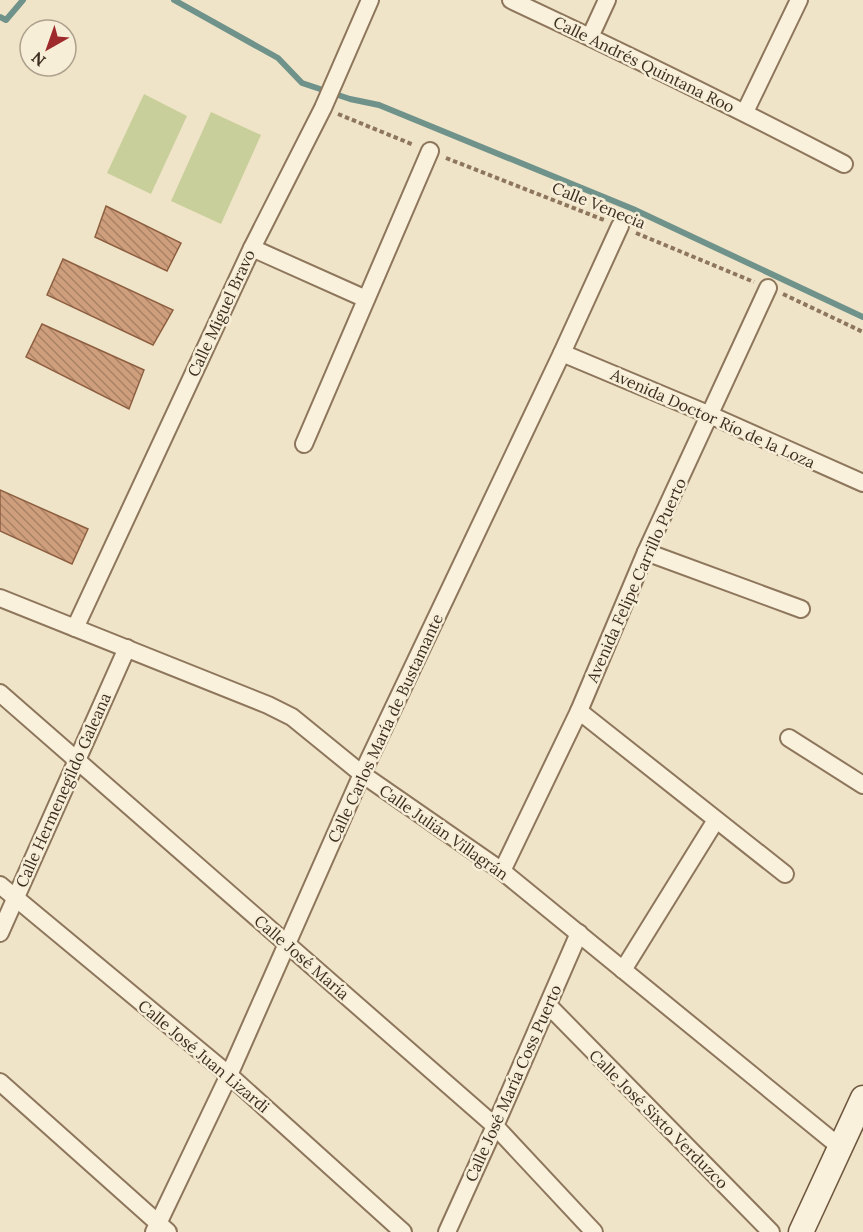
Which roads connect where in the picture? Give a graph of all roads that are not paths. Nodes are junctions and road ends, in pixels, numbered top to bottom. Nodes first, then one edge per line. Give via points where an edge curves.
1 (370, 0) edge
2 (511, 0) edge
3 (607, 0) edge
4 (800, 0) edge
5 (590, 37) junction
6 (744, 112) junction
7 (430, 151) road end
8 (844, 164) dead end
9 (620, 226) road end
10 (252, 248) junction
11 (768, 288) road end
12 (366, 299) junction
13 (562, 352) junction
14 (710, 415) junction
15 (304, 444) dead end
16 (863, 483) edge
17 (646, 552) junction
18 (0, 598) edge
19 (801, 609) dead end
20 (75, 628) junction
21 (127, 648) junction
22 (0, 693) edge
23 (579, 711) junction
24 (789, 738) dead end
25 (77, 762) junction
26 (362, 774) junction
27 (863, 785) edge
28 (716, 820) junction
29 (502, 871) junction
30 (785, 874) dead end
31 (0, 885) edge
32 (15, 898) junction
33 (0, 933) edge
34 (579, 933) junction
35 (287, 944) junction
36 (623, 970) junction
37 (548, 1005) junction
38 (229, 1075) junction
39 (0, 1082) edge
40 (863, 1098) edge
41 (495, 1126) junction
42 (840, 1147) junction
43 (160, 1229) edge
44 (403, 1232) edge
45 (447, 1232) edge
46 (594, 1232) edge
47 (771, 1232) edge
48 (801, 1232) edge

1 - 10 street, Calle Miguel Bravo via 323,108
2 - 5 street, Calle Andrés Quintana Roo
3 - 5 street
4 - 6 street
5 - 6 street, Calle Andrés Quintana Roo
6 - 8 street, Calle Andrés Quintana Roo
7 - 12 street
9 - 13 street, Calle Carlos María de Bustamante
10 - 12 street
10 - 20 street, Calle Miguel Bravo
11 - 14 street, Avenida Felipe Carrillo Puerto
12 - 15 street
13 - 14 street, Avenida Doctor Río de la Loza
13 - 26 street, Calle Carlos María de Bustamante
14 - 16 street, Avenida Doctor Río de la Loza
14 - 17 street, Avenida Felipe Carrillo Puerto
17 - 19 street
17 - 23 street, Avenida Felipe Carrillo Puerto
18 - 20 street, Calle Julián Villagrán
20 - 21 street, Calle Julián Villagrán
21 - 25 street, Calle Hermenegildo Galeana
21 - 26 street, Calle Julián Villagrán via 279,710
22 - 25 street, Calle José María
23 - 28 street
23 - 29 street, Avenida Felipe Carrillo Puerto
24 - 27 street
25 - 32 street, Calle Hermenegildo Galeana
25 - 35 street, Calle José María
26 - 29 street, Calle Julián Villagrán
26 - 35 street, Calle Carlos María de Bustamante
28 - 30 street
28 - 36 street
29 - 34 street, Calle Julián Villagrán
31 - 32 street, Calle José Juan Lizardi
32 - 33 street, Calle Hermenegildo Galeana
32 - 38 street, Calle José Juan Lizardi
34 - 36 street, Calle Julián Villagrán
34 - 37 street, Calle José María Coss Puerto
35 - 38 street, Calle Carlos María de Bustamante
35 - 41 street, Calle José María
36 - 42 street, Calle Julián Villagrán
37 - 41 street, Calle José María Coss Puerto
37 - 47 street, Calle José Sixto Verduzco
38 - 43 street, Calle Carlos María de Bustamante
38 - 44 street, Calle José Juan Lizardi
39 - 43 street
40 - 42 main road
41 - 45 street, Calle José María Coss Puerto
41 - 46 street, Calle José María
42 - 48 main road

